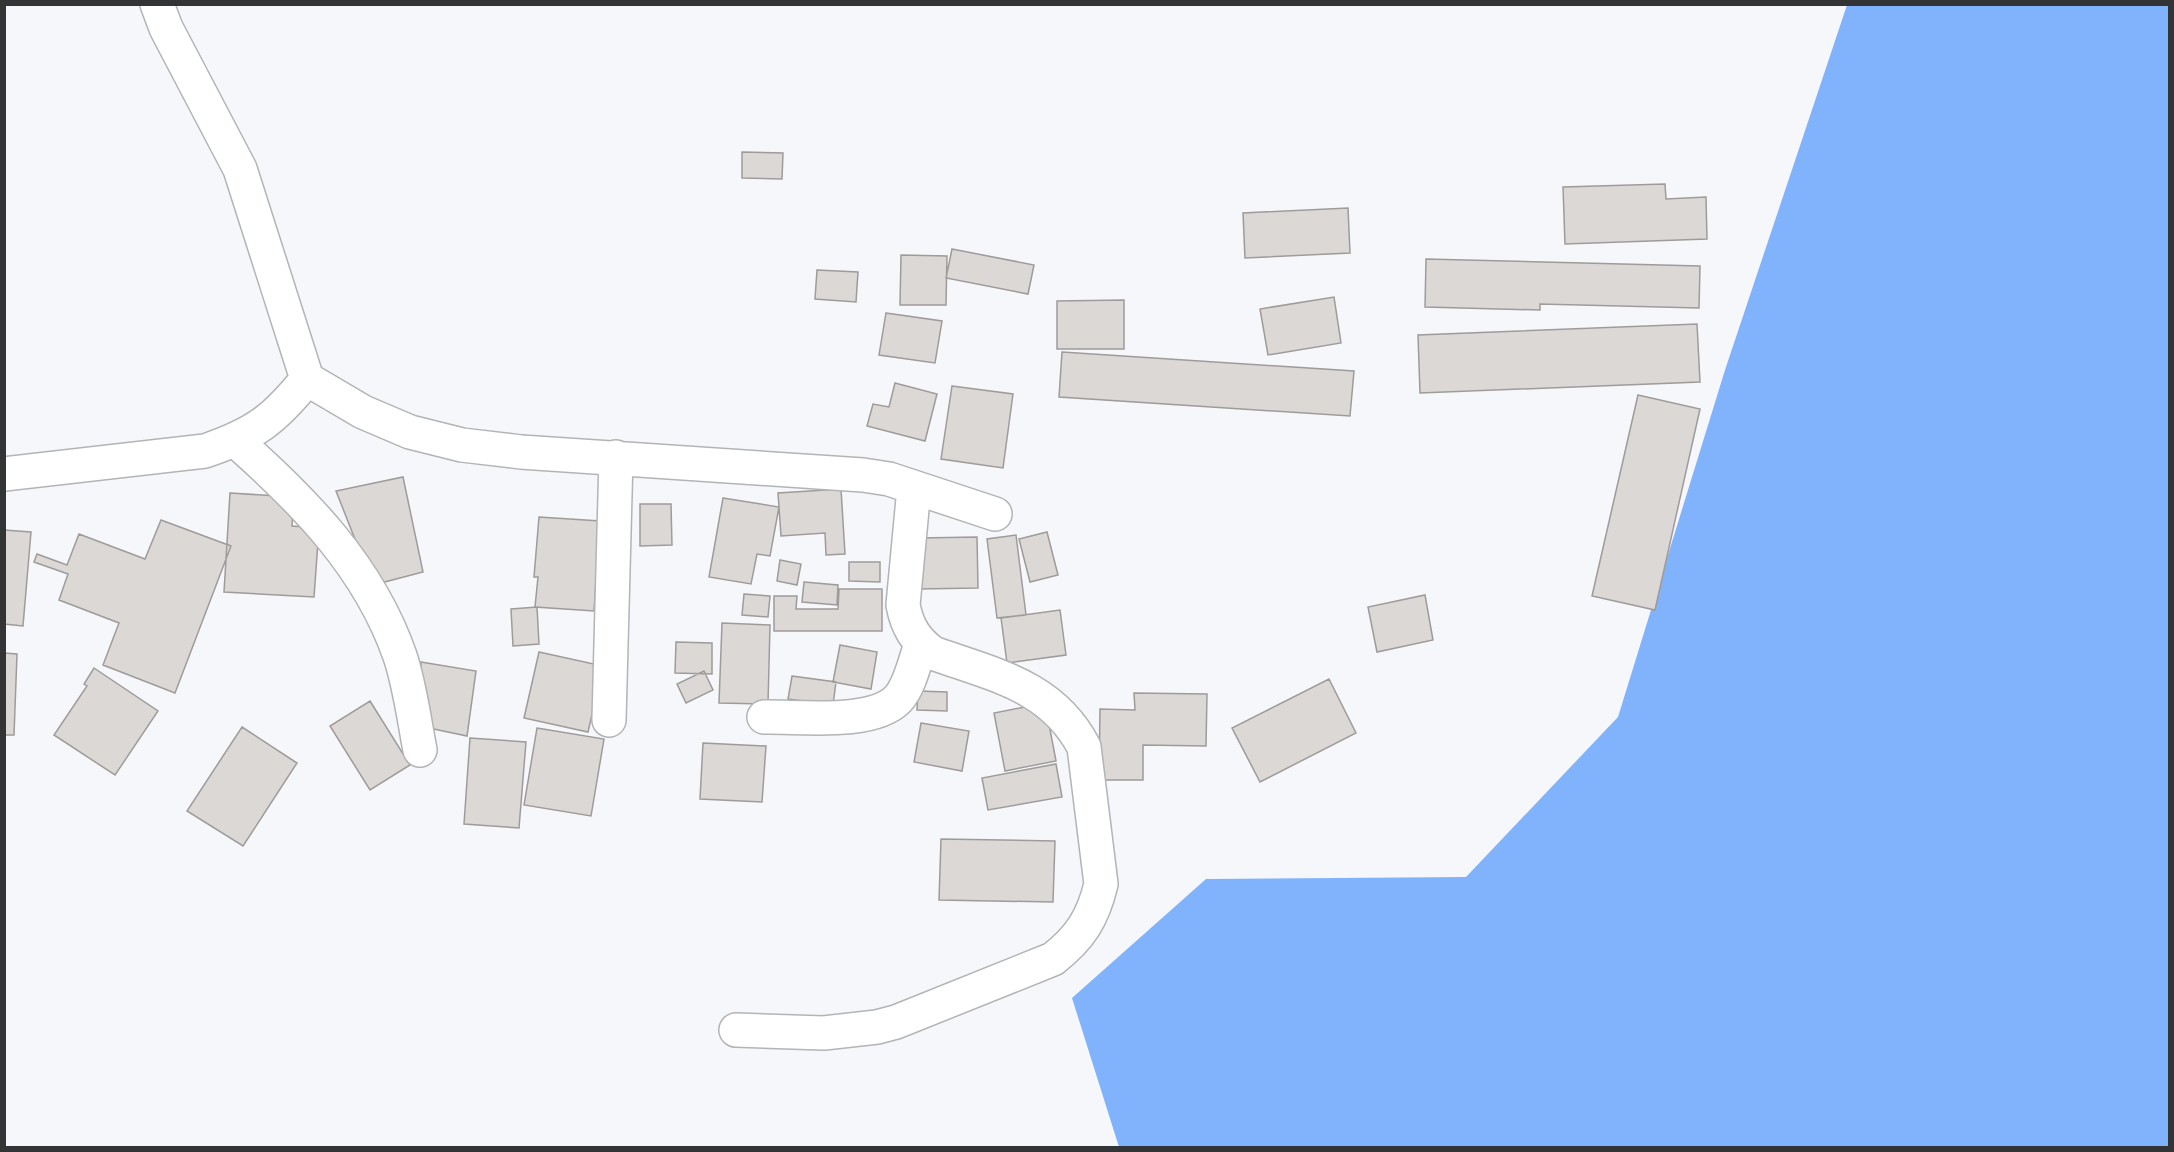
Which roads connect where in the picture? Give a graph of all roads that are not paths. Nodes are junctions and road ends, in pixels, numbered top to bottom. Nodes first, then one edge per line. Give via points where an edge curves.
1 (157, 4) edge
2 (307, 379) junction
3 (237, 441) junction
4 (616, 457) junction
5 (4, 474) edge
6 (914, 488) junction
7 (995, 514) dead end
8 (921, 644) junction
9 (764, 717) dead end
10 (609, 720) dead end
11 (420, 750) dead end
12 (736, 1030) dead end

1 - 2 street via 240,169
2 - 3 street via 282,411
2 - 4 street via 363,412 410,432 472,446
3 - 5 street via 205,451
3 - 11 street via 307,507 362,578 384,616 401,658
4 - 6 street via 863,475
4 - 10 street
6 - 7 street
6 - 8 street via 903,605 906,620
8 - 9 street via 899,698 888,706 858,716
8 - 12 street via 933,653 1024,686 1043,697 1074,728 1084,747 1101,884 1096,907 1086,927 1053,959 896,1022 848,1033

